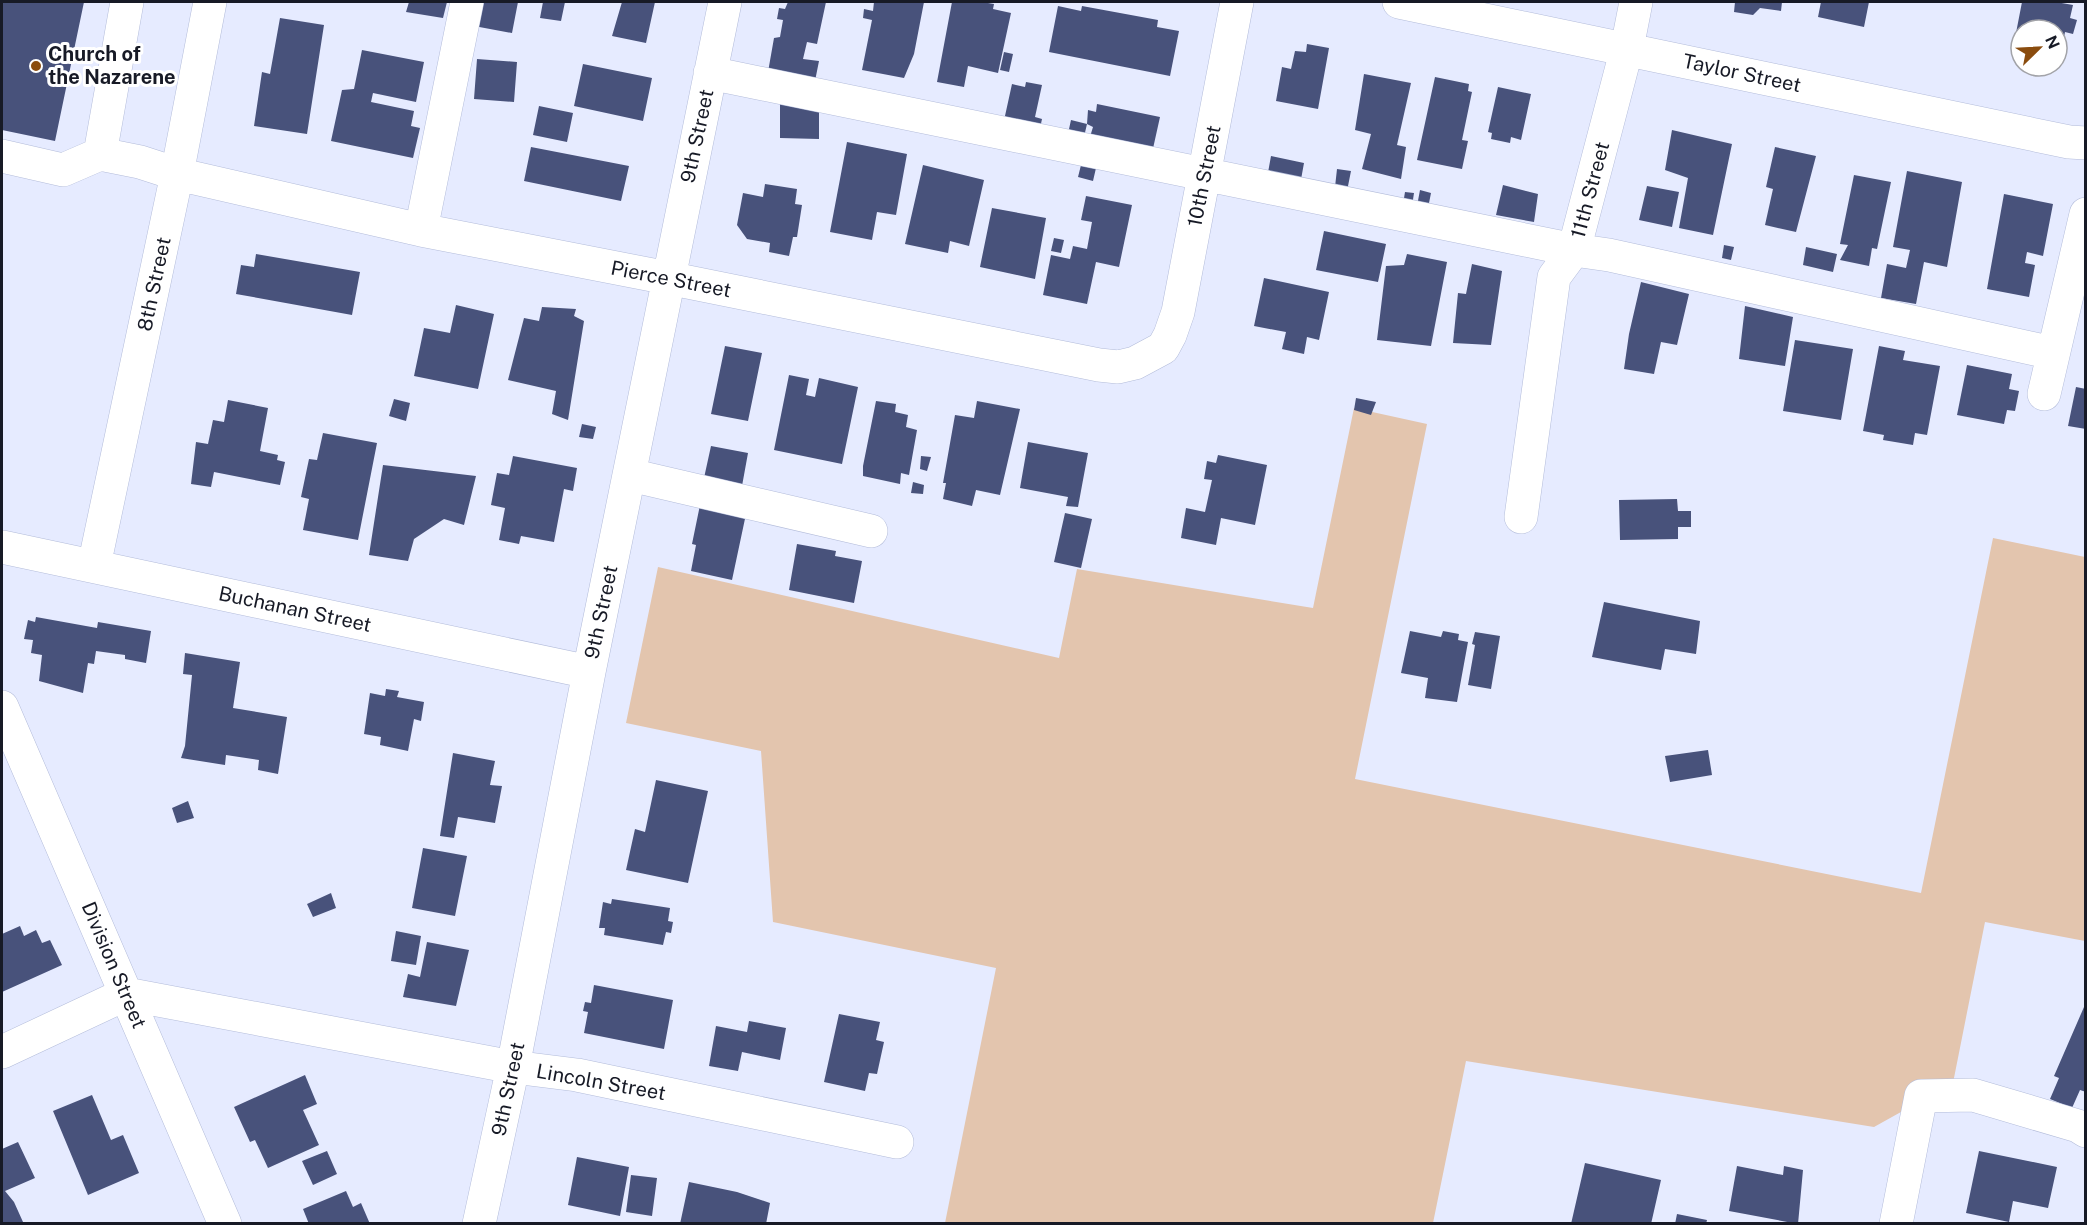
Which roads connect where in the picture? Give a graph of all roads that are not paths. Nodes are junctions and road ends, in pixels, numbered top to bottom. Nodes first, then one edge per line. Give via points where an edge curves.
1 (127, 2) edge
2 (210, 2) edge
3 (467, 2) edge
4 (725, 2) edge
5 (1237, 2) edge
6 (1399, 2) edge
7 (1636, 2) edge
8 (1626, 48) junction
9 (710, 73) junction
10 (2085, 144) edge
11 (100, 154) junction
12 (2, 156) edge
13 (177, 174) junction
14 (1204, 174) junction
15 (2085, 214) edge
16 (421, 230) junction
17 (1574, 250) junction
18 (668, 278) junction
19 (1163, 348) joint
20 (2053, 353) junction
21 (2044, 394) dead end
22 (630, 475) junction
23 (1521, 517) dead end
24 (871, 531) dead end
25 (2, 547) edge
26 (94, 566) junction
27 (589, 672) junction
28 (2, 708) edge
29 (126, 994) junction
30 (2, 1052) edge
31 (513, 1067) junction
32 (2085, 1131) edge
33 (897, 1142) dead end
34 (225, 1224) edge
35 (479, 1224) edge
36 (1896, 1224) edge

1 - 11 street
2 - 13 street, 8th Street
3 - 16 street
4 - 9 street, 9th Street
5 - 14 street, 10th Street
6 - 8 street, Taylor Street
7 - 8 street, 11th Street
8 - 10 street, Taylor Street
8 - 17 street, 11th Street
9 - 14 street
9 - 18 street, 9th Street
11 - 12 street via 63,170
11 - 13 street, Pierce Street
13 - 16 street, Pierce Street
13 - 26 street, 8th Street
14 - 17 street
14 - 19 street, 10th Street via 1178,312
15 - 20 street
16 - 18 street, Pierce Street
17 - 20 street
17 - 23 street, 11th Street via 1554,277
18 - 19 street, Pierce Street via 1099,365 1118,367 1135,363
18 - 22 street, 9th Street
20 - 21 street
22 - 24 street
22 - 27 street, 9th Street
25 - 26 street, Buchanan Street
26 - 27 street, Buchanan Street
27 - 31 street, 9th Street
28 - 29 street, Division Street
29 - 30 street
29 - 31 street, Lincoln Street
29 - 34 street, Division Street
31 - 33 street, Lincoln Street via 577,1075
31 - 35 street, 9th Street
32 - 36 street via 1973,1095 1921,1096

